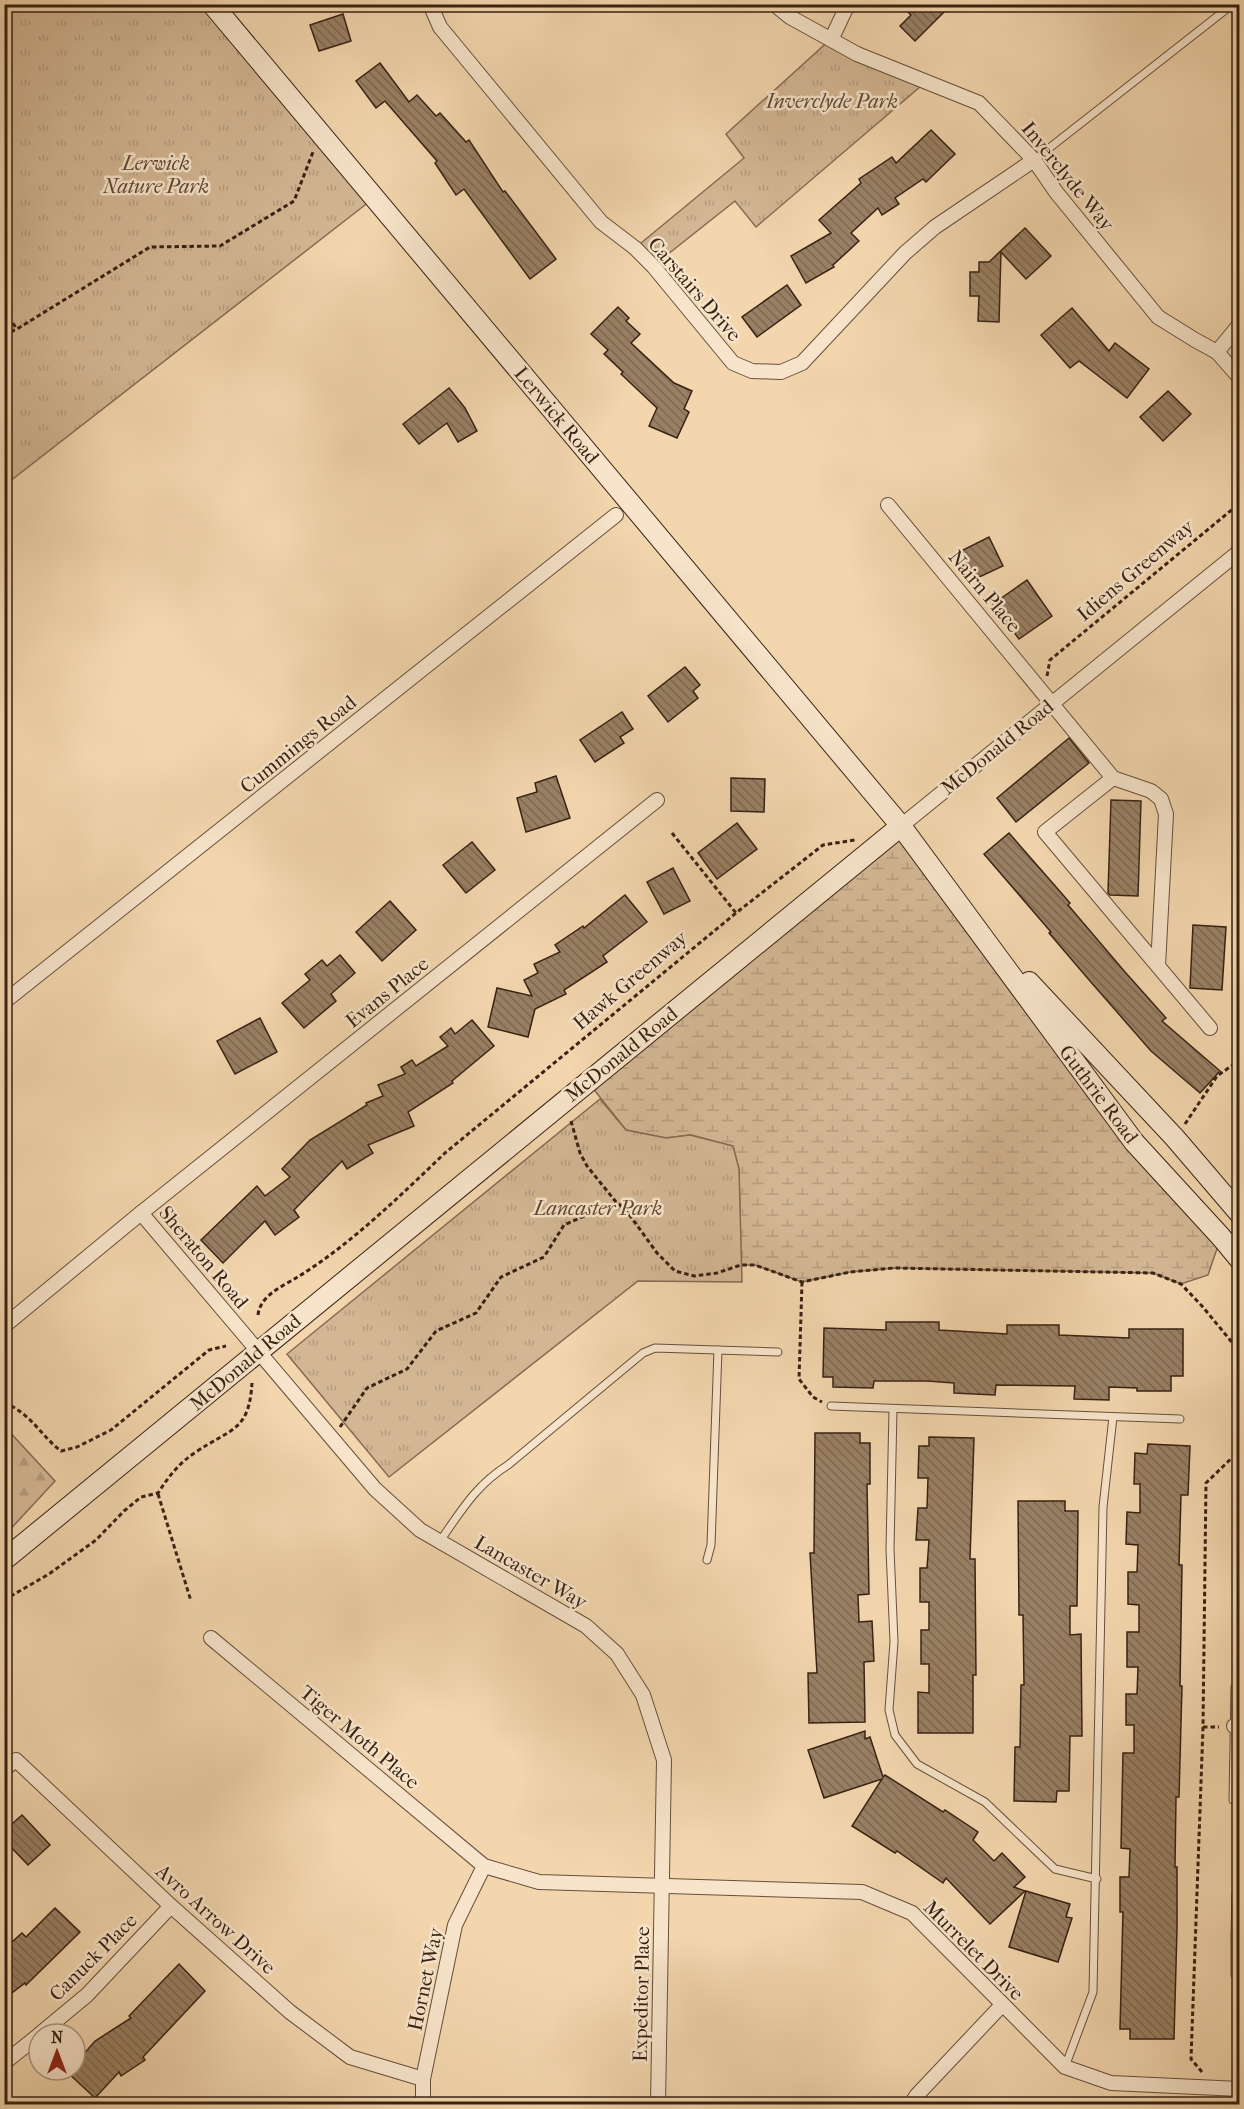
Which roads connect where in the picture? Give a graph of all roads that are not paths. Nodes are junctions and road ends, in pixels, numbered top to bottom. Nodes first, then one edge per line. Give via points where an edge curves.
1 (212, 4) edge
2 (430, 4) edge
3 (774, 4) edge
4 (848, 4) edge
5 (1233, 4) edge
6 (832, 38) junction
7 (1034, 160) junction
8 (1239, 324) edge
9 (1217, 352) junction
10 (1239, 378) edge
11 (888, 506) dead end
12 (616, 515) dead end
13 (1239, 551) edge
14 (1051, 702) junction
15 (1113, 778) junction
16 (657, 800) dead end
17 (901, 826) junction
18 (969, 919) junction
19 (1158, 966) junction
20 (4, 1002) edge
21 (1210, 1028) dead end
22 (141, 1214) junction
23 (1239, 1214) edge
24 (1239, 1260) edge
25 (4, 1326) edge
26 (718, 1350) junction
27 (259, 1351) junction
28 (778, 1352) dead end
29 (831, 1406) road end
30 (893, 1409) junction
31 (1113, 1417) junction
32 (1180, 1419) dead end
33 (440, 1541) junction
34 (4, 1560) edge
35 (707, 1560) dead end
36 (212, 1638) dead end
37 (1239, 1687) edge
38 (1237, 1726) edge
39 (1236, 1765) edge
40 (4, 1769) edge
41 (1239, 1800) edge
42 (484, 1866) junction
43 (1097, 1879) junction
44 (662, 1885) junction
45 (1236, 1895) dead end
46 (171, 1906) junction
47 (1237, 1936) edge
48 (1235, 1975) dead end
49 (1002, 2005) junction
50 (54, 2022) edge
51 (27, 2044) edge
52 (4, 2063) edge
53 (1065, 2067) junction
54 (423, 2079) junction
55 (1239, 2089) edge
56 (423, 2104) edge
57 (658, 2104) edge
58 (911, 2104) edge

1 - 17 main road, Lerwick Road
2 - 7 street, Carstairs Drive via 440,27 601,222 653,266 733,363 752,371 781,372 802,363 935,227
3 - 6 street, Inverclyde Way via 790,17
4 - 6 street
5 - 7 lane
6 - 7 street, Inverclyde Way via 857,54 979,102
7 - 9 street, Inverclyde Way via 1158,317
8 - 9 street
9 - 10 street, Inverclyde Way
11 - 14 street, Nairn Place
12 - 20 street, Cummings Road
13 - 14 street, McDonald Road
14 - 15 street, Nairn Place
14 - 17 street, McDonald Road
15 - 19 street via 1151,791 1161,799 1166,814
15 - 19 street via 1044,832
16 - 22 street, Evans Place
17 - 18 main road, Guthrie Road
17 - 27 main road, McDonald Road
18 - 23 main road, Guthrie Road via 1175,1138
18 - 24 main road, Guthrie Road via 1134,1142
19 - 21 street
22 - 25 street, Sheraton Road
22 - 27 street, Sheraton Road
26 - 28 lane
26 - 33 lane via 656,1348 643,1353 490,1476
26 - 35 lane via 711,1545
27 - 33 street, Lancaster Way via 375,1489 420,1530
27 - 34 main road, McDonald Road
29 - 30 lane
30 - 31 lane
30 - 43 lane via 890,1549 894,1642 889,1710 895,1735 917,1764 985,1802 1055,1869
31 - 32 lane
31 - 43 lane via 1103,1508
33 - 44 street, Lancaster Way via 586,1626 617,1654 643,1695 664,1760
36 - 42 street, Tiger Moth Place
37 - 38 lane via 1234,1687
38 - 39 lane
39 - 41 lane via 1233,1800
40 - 46 street, Avro Arrow Drive via 16,1760
42 - 44 street, Murrelet Drive via 539,1881
42 - 54 street, Hornet Way via 455,1925
43 - 53 lane via 1093,1992
44 - 49 street, Murrelet Drive via 862,1892 912,1913
44 - 57 street, Expeditor Place
45 - 47 lane
46 - 50 street, Canuck Place via 87,1995
46 - 54 street, Avro Arrow Drive via 290,2012 350,2057
47 - 48 lane
49 - 53 street, Murrelet Drive
49 - 58 street
51 - 52 street, Canuck Place
53 - 55 street, Murrelet Drive via 1111,2083
54 - 56 street, Hornet Way

